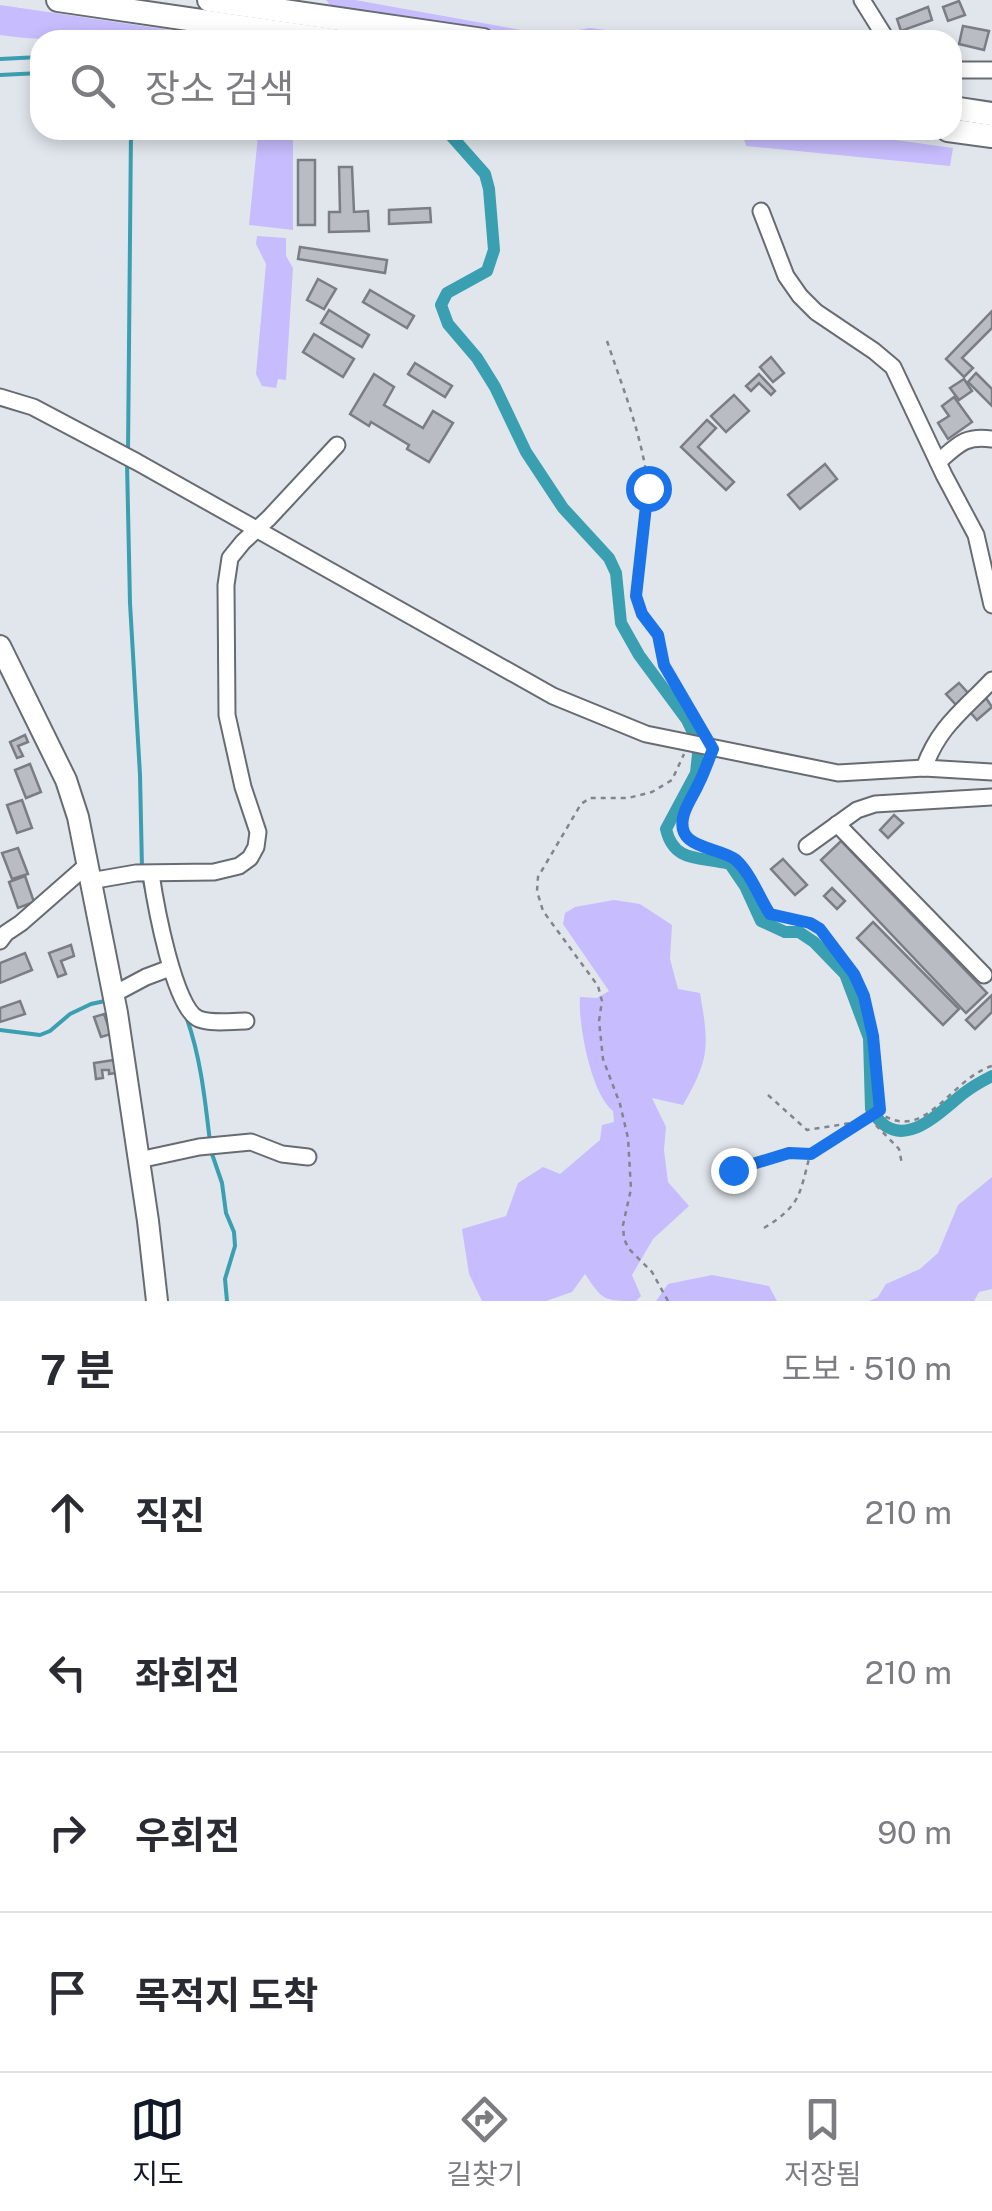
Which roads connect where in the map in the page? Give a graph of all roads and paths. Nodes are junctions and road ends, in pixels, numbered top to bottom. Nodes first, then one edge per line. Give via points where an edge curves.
1 (58, 0) edge
2 (209, 0) edge
3 (862, 0) edge
4 (264, 30) edge
5 (415, 30) edge
6 (881, 30) edge
7 (962, 70) edge
8 (992, 70) edge
9 (962, 110) edge
10 (992, 114) edge
11 (962, 132) edge
12 (992, 136) edge
13 (761, 211) dead end
14 (607, 341) dead end
15 (0, 397) edge
16 (992, 439) edge
17 (337, 445) dead end
18 (938, 462) junction
19 (254, 530) junction
20 (992, 605) edge
21 (0, 646) edge
22 (992, 680) edge
23 (701, 746) junction
24 (924, 768) junction
25 (992, 772) edge
26 (992, 797) edge
27 (837, 824) junction
28 (807, 846) dead end
29 (143, 874) junction
30 (88, 876) junction
31 (0, 941) edge
32 (170, 968) junction
33 (984, 975) dead end
34 (114, 997) junction
35 (246, 1021) dead end
36 (992, 1066) edge
37 (768, 1095) dead end
38 (879, 1110) junction
39 (868, 1117) junction
40 (855, 1126) junction
41 (811, 1154) junction
42 (308, 1157) dead end
43 (140, 1160) junction
44 (902, 1164) dead end
45 (733, 1170) dead end
46 (764, 1228) dead end
47 (157, 1301) edge
48 (668, 1301) edge

1 - 4 highway
2 - 5 highway
3 - 6 street
7 - 8 street
9 - 10 highway
11 - 12 highway
13 - 18 street via 800,296 892,367
14 - 23 path via 646,470 636,596
15 - 19 street via 33,407
16 - 18 street via 964,440
17 - 19 street
18 - 20 street via 976,535
19 - 23 street via 552,696 646,734
19 - 29 street via 230,558 225,681 256,847 238,866 214,872
21 - 30 main road via 66,780
22 - 24 street via 948,724
23 - 24 street via 838,772
23 - 38 path via 703,775 684,814 688,838 728,854 770,914 820,929 848,964 873,1036
23 - 48 path via 652,792 582,804 538,877 537,892 543,911 598,986 603,1060 628,1138 624,1239
24 - 25 street
26 - 27 street via 875,804
27 - 28 street
27 - 33 street
29 - 30 street
29 - 32 street
30 - 31 street
30 - 34 main road
32 - 34 street
32 - 35 street via 192,1016
34 - 43 main road
36 - 38 path via 920,1119 904,1123
37 - 40 path via 807,1130
38 - 39 path
39 - 40 path
39 - 44 path via 899,1149
40 - 41 path
41 - 45 path via 789,1153
41 - 46 path via 799,1196 788,1213
42 - 43 street via 251,1142
43 - 47 main road

